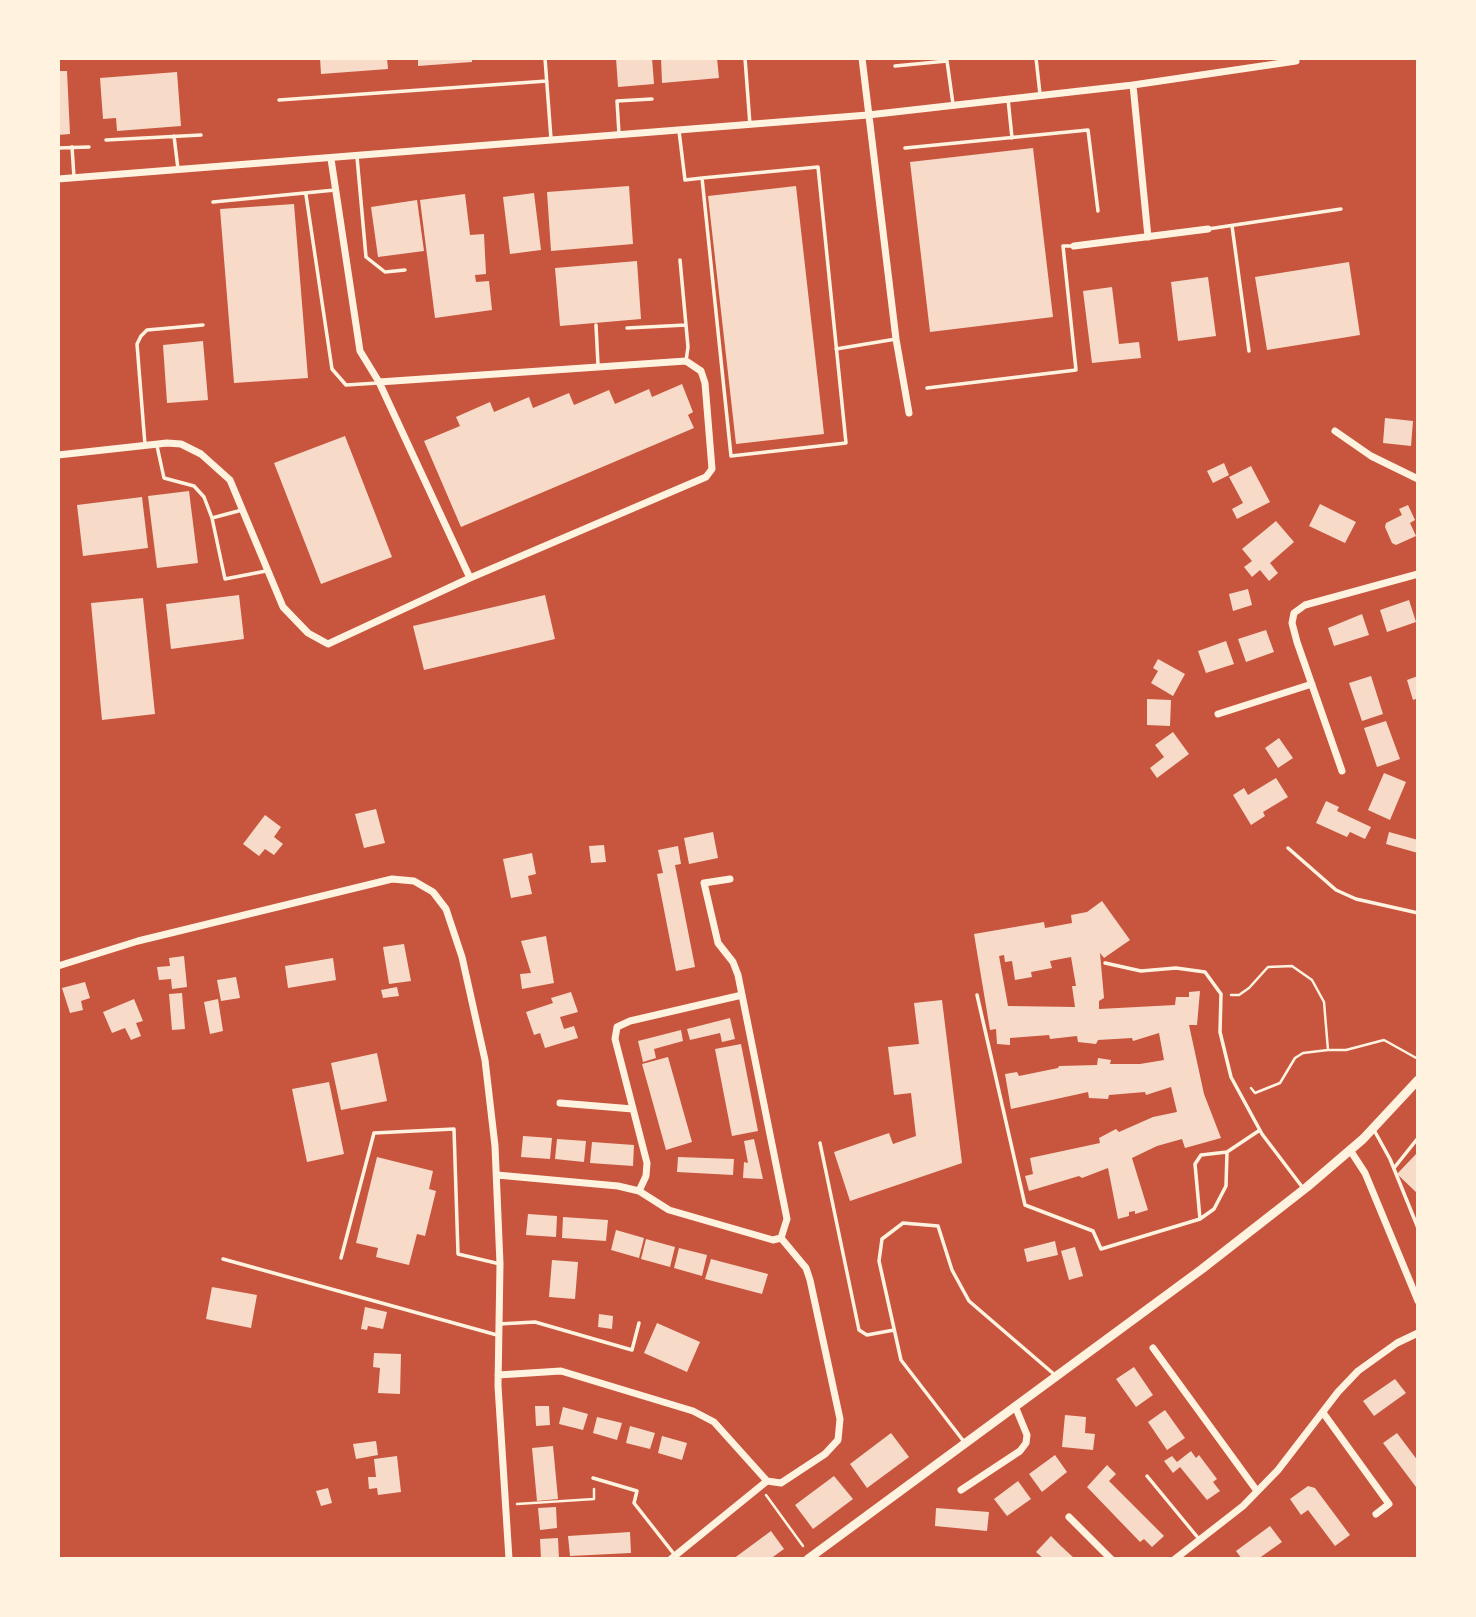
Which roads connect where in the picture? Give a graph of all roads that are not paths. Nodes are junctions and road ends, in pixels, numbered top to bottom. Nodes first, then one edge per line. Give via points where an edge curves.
1 (545, 58) edge
2 (745, 58) edge
3 (862, 58) edge
4 (1037, 58) edge
5 (1296, 61) dead end
6 (895, 66) dead end
7 (547, 81) junction
8 (1133, 85) junction
9 (1040, 96) junction
10 (652, 99) dead end
11 (1008, 99) junction
12 (279, 100) dead end
13 (953, 106) junction
14 (868, 115) junction
15 (750, 125) junction
16 (679, 131) junction
17 (201, 135) dead end
18 (174, 136) junction
19 (619, 136) junction
20 (1012, 138) junction
21 (106, 140) dead end
22 (551, 141) junction
23 (89, 146) dead end
24 (58, 148) edge
25 (72, 148) junction
26 (905, 148) dead end
27 (356, 157) junction
28 (331, 159) junction
29 (178, 170) junction
30 (74, 178) junction
31 (702, 178) junction
32 (58, 179) edge
33 (335, 190) junction
34 (306, 195) junction
35 (213, 202) dead end
36 (1341, 209) dead end
37 (1098, 211) dead end
38 (1232, 226) junction
39 (1208, 229) joint
40 (1148, 237) junction
41 (1074, 246) joint
42 (680, 260) dead end
43 (405, 270) dead end
44 (203, 325) dead end
45 (596, 325) dead end
46 (686, 325) junction
47 (627, 328) dead end
48 (896, 339) junction
49 (836, 349) junction
50 (1250, 351) dead end
51 (686, 361) junction
52 (598, 366) junction
53 (379, 382) junction
54 (926, 388) dead end
55 (909, 413) dead end
56 (1335, 431) dead end
57 (157, 444) junction
58 (145, 445) junction
59 (58, 455) edge
60 (1418, 479) edge
61 (242, 510) junction
62 (212, 518) junction
63 (266, 571) junction
64 (1418, 574) edge
65 (470, 578) junction
66 (1312, 684) junction
67 (1218, 714) dead end
68 (1342, 771) dead end
69 (1288, 848) dead end
70 (730, 879) dead end
71 (1418, 913) edge
72 (1105, 963) dead end
73 (58, 966) edge
74 (742, 995) junction
75 (977, 995) dead end
76 (1418, 1083) edge
77 (560, 1103) dead end
78 (633, 1109) junction
79 (1260, 1129) junction
80 (1373, 1129) junction
81 (1418, 1138) edge
82 (820, 1143) dead end
83 (1350, 1150) junction
84 (1227, 1152) junction
85 (1394, 1168) junction
86 (497, 1175) junction
87 (1304, 1189) junction
88 (639, 1191) junction
89 (1200, 1219) junction
90 (1418, 1228) edge
91 (781, 1238) junction
92 (341, 1258) dead end
93 (223, 1259) dead end
94 (500, 1264) junction
95 (1418, 1301) edge
96 (639, 1323) dead end
97 (497, 1324) junction
98 (894, 1330) junction
99 (1418, 1334) edge
100 (497, 1335) junction
101 (1153, 1348) dead end
102 (498, 1375) junction
103 (1057, 1377) junction
104 (1015, 1406) junction
105 (1324, 1414) junction
106 (965, 1443) junction
107 (1147, 1476) dead end
108 (593, 1478) road end
109 (767, 1481) junction
110 (961, 1490) dead end
111 (1257, 1491) junction
112 (1376, 1514) dead end
113 (1069, 1517) dead end
114 (1200, 1541) junction
115 (815, 1557) edge
116 (674, 1558) edge
117 (509, 1559) edge
118 (1111, 1559) edge
119 (1175, 1559) edge

1 - 7 lane
2 - 15 lane
3 - 14 street
4 - 9 lane
5 - 8 street
6 - 13 lane via 947,61
7 - 12 lane
7 - 22 lane
8 - 9 street
8 - 40 street
9 - 11 street
10 - 19 lane via 617,101
11 - 13 street
11 - 20 lane
13 - 14 street
14 - 15 street
14 - 48 street
15 - 16 street
16 - 19 street
16 - 31 lane via 685,180
17 - 18 lane
18 - 21 lane
18 - 29 lane
19 - 22 street
20 - 26 lane
20 - 37 lane via 1088,130
22 - 27 street
23 - 25 lane
24 - 25 lane
25 - 30 lane
27 - 28 street
27 - 43 lane via 366,257 385,272
28 - 29 street
28 - 33 street
29 - 30 street
30 - 32 street
31 - 49 lane via 818,167
31 - 49 lane via 732,456 846,443
33 - 34 lane
33 - 53 street via 360,351
34 - 35 lane
34 - 53 lane via 332,369 346,386
36 - 38 lane
38 - 39 lane
38 - 50 lane
39 - 40 street
40 - 41 street
41 - 54 lane via 1063,246 1076,370
42 - 46 lane
44 - 58 lane via 147,330 137,344
45 - 52 lane
46 - 47 lane
46 - 51 lane
48 - 49 lane
48 - 55 street
51 - 52 street
51 - 65 street via 701,371 705,383 713,453 712,469 706,477
52 - 53 street
53 - 65 street
56 - 60 street via 1371,456
57 - 58 street
57 - 61 street via 181,444 211,462 230,480
57 - 62 lane via 164,478 194,486
58 - 59 street
61 - 62 lane
61 - 63 street
62 - 63 lane via 225,579
63 - 65 street via 283,607 307,633 328,644
64 - 66 street via 1294,613 1292,623
66 - 67 street
66 - 68 street
69 - 71 lane via 1336,890
70 - 74 street via 704,883 718,943 733,962
72 - 79 lane via 1142,971 1176,968 1205,972 1221,995 1220,1032 1231,1077
73 - 86 street via 138,941 392,879 414,881 433,892 446,909 462,957 485,1060
74 - 78 street via 617,1027 615,1039
74 - 91 street via 787,1219
75 - 89 lane via 1025,1205 1093,1231 1101,1249
76 - 80 street
77 - 78 street
78 - 88 street via 647,1163
79 - 84 lane
79 - 87 lane
80 - 83 street
80 - 85 lane
81 - 85 lane
82 - 98 lane via 859,1330 867,1335
83 - 87 street
83 - 95 street via 1365,1173
84 - 89 lane via 1226,1186 1214,1209
84 - 89 lane via 1201,1155 1195,1164
85 - 90 lane
86 - 88 street
86 - 94 street
87 - 103 street
88 - 91 street via 669,1210 773,1240
91 - 109 street via 806,1268 810,1280 840,1419 838,1440 825,1454 781,1483
92 - 94 lane via 374,1133 454,1129 458,1254
93 - 100 lane
94 - 97 street
96 - 97 lane via 632,1350 535,1322
97 - 100 street
98 - 103 lane via 879,1261 882,1240 903,1223 938,1226 952,1270 969,1301
98 - 106 lane via 901,1360
99 - 105 street via 1358,1371
100 - 102 street
101 - 111 street
102 - 109 street via 561,1371 693,1411 714,1422
102 - 117 street
103 - 104 street
104 - 106 street
104 - 110 street via 1026,1443
105 - 111 street
105 - 112 street via 1389,1504
106 - 115 street
107 - 114 lane
108 - 116 lane via 637,1491 634,1503
109 - 116 street
111 - 114 street
113 - 118 street
114 - 119 street

